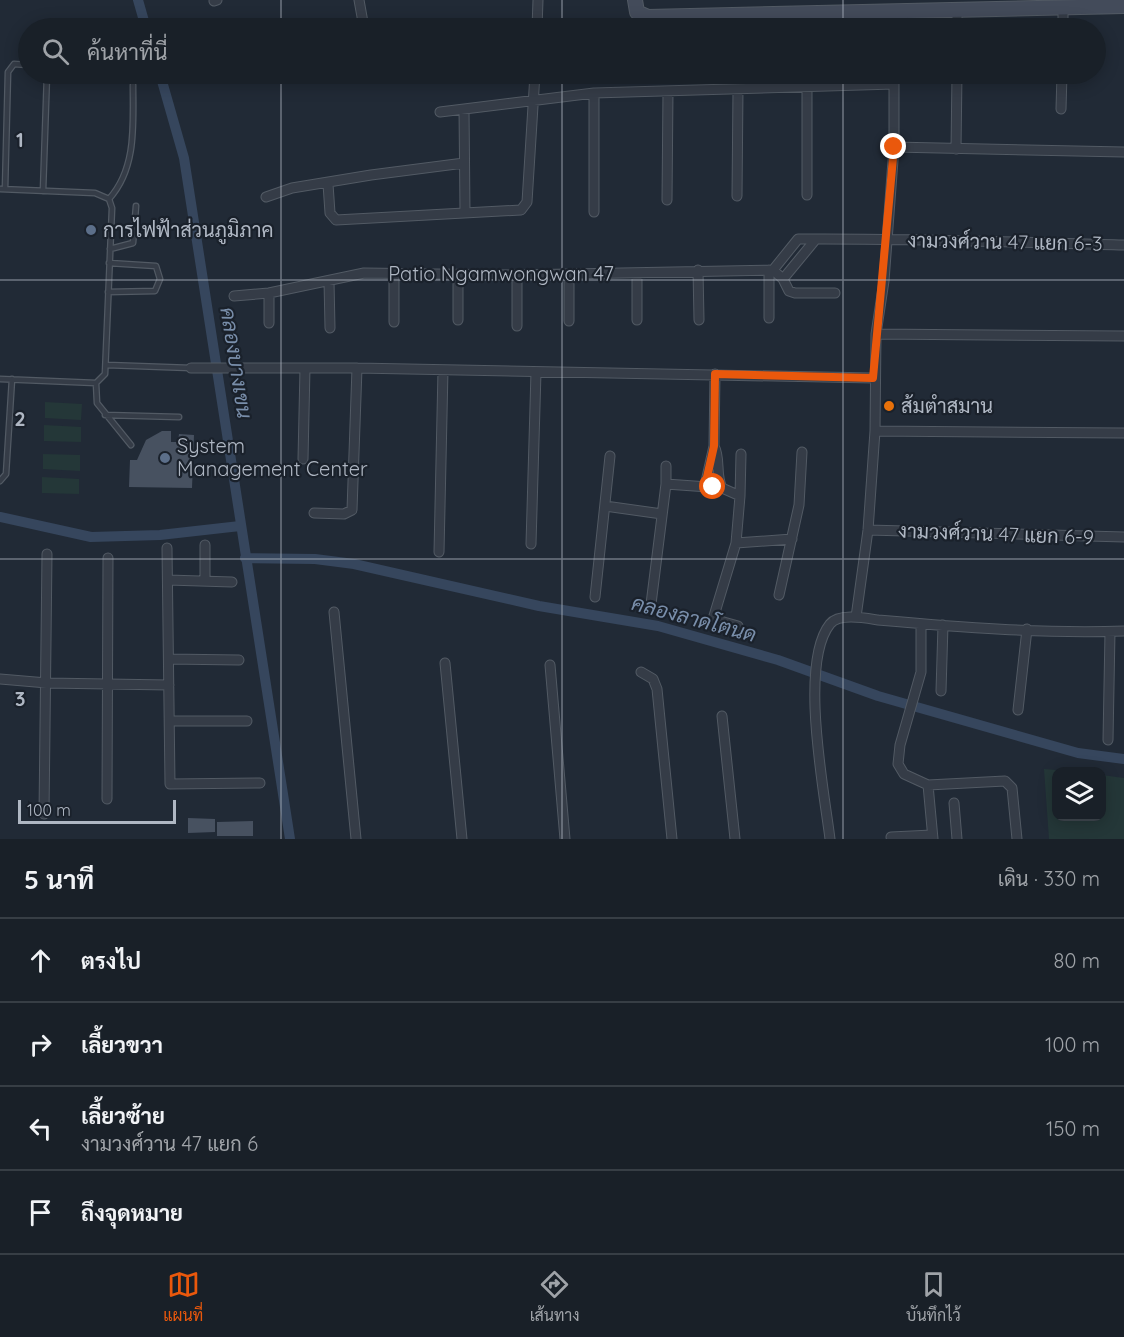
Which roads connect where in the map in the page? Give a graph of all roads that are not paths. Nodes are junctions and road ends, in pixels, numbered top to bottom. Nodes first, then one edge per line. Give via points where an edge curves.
1 (359, 0) edge
2 (538, 0) edge
3 (635, 0) edge
4 (1004, 4) edge
5 (932, 5) edge
6 (1070, 5) edge
7 (863, 6) edge
8 (1124, 6) edge
9 (957, 9) junction
10 (892, 10) junction
11 (362, 18) edge
12 (537, 18) edge
13 (892, 18) edge
14 (957, 18) edge
15 (18, 64) edge
16 (47, 84) edge
17 (535, 84) edge
18 (840, 84) edge
19 (894, 84) edge
20 (957, 84) edge
21 (1062, 84) edge
22 (133, 85) dead end
23 (807, 87) junction
24 (738, 89) junction
25 (668, 91) junction
26 (594, 93) junction
27 (534, 99) junction
28 (464, 109) junction
29 (1061, 109) dead end
30 (440, 112) dead end
31 (894, 147) junction
32 (956, 149) junction
33 (1124, 152) edge
34 (464, 163) junction
35 (328, 184) junction
36 (2, 189) edge
37 (43, 191) junction
38 (807, 195) dead end
39 (266, 196) dead end
40 (737, 196) dead end
41 (109, 199) junction
42 (667, 200) dead end
43 (136, 206) dead end
44 (594, 212) dead end
45 (465, 213) junction
46 (816, 239) junction
47 (887, 239) junction
48 (1124, 245) edge
49 (110, 249) junction
50 (109, 262) junction
51 (698, 270) junction
52 (771, 270) junction
53 (637, 273) junction
54 (394, 274) junction
55 (569, 274) junction
56 (458, 275) junction
57 (517, 275) junction
58 (783, 279) junction
59 (329, 281) junction
60 (108, 292) junction
61 (269, 293) junction
62 (835, 293) dead end
63 (234, 296) dead end
64 (769, 318) dead end
65 (458, 320) dead end
66 (637, 320) dead end
67 (699, 320) dead end
68 (569, 321) dead end
69 (394, 322) dead end
70 (269, 323) dead end
71 (517, 326) dead end
72 (330, 328) dead end
73 (876, 334) junction
74 (1124, 336) edge
75 (107, 365) junction
76 (191, 368) joint
77 (305, 368) junction
78 (357, 368) junction
79 (443, 370) junction
80 (536, 372) junction
81 (715, 374) junction
82 (873, 378) junction
83 (0, 379) edge
84 (12, 379) junction
85 (96, 383) junction
86 (105, 415) junction
87 (178, 417) dead end
88 (874, 431) junction
89 (1124, 433) edge
90 (131, 445) dead end
91 (714, 446) junction
92 (801, 452) dead end
93 (741, 454) dead end
94 (610, 456) dead end
95 (303, 459) dead end
96 (666, 466) dead end
97 (0, 481) edge
98 (666, 484) junction
99 (705, 486) junction
100 (722, 488) junction
101 (740, 496) junction
102 (605, 506) junction
103 (314, 513) dead end
104 (662, 514) junction
105 (868, 530) junction
106 (1124, 537) edge
107 (792, 539) junction
108 (736, 543) junction
109 (531, 544) dead end
110 (205, 545) dead end
111 (166, 548) dead end
112 (439, 552) dead end
113 (47, 554) dead end
114 (108, 558) dead end
115 (168, 580) junction
116 (205, 581) junction
117 (232, 582) dead end
118 (779, 595) dead end
119 (595, 597) dead end
120 (651, 604) dead end
121 (334, 612) dead end
122 (856, 617) junction
123 (921, 624) junction
124 (943, 625) junction
125 (738, 626) dead end
126 (1027, 629) junction
127 (1124, 631) edge
128 (1110, 632) junction
129 (169, 660) junction
130 (239, 660) dead end
131 (445, 663) dead end
132 (550, 665) dead end
133 (641, 672) dead end
134 (0, 679) edge
135 (47, 683) junction
136 (107, 684) junction
137 (169, 685) junction
138 (941, 691) dead end
139 (1018, 710) dead end
140 (722, 716) dead end
141 (170, 721) junction
142 (247, 721) dead end
143 (1108, 740) dead end
144 (260, 783) dead end
145 (928, 785) junction
146 (107, 800) dead end
147 (954, 803) dead end
148 (44, 814) dead end
149 (891, 837) dead end
150 (933, 837) edge
151 (356, 839) edge
152 (462, 839) edge
153 (565, 839) edge
154 (672, 839) edge
155 (735, 839) edge
156 (830, 839) edge
157 (957, 839) edge
158 (1017, 839) edge

1 - 11 street
2 - 12 street
3 - 7 street via 637,12 648,17
4 - 6 street
4 - 9 street
5 - 9 street
5 - 10 street
6 - 8 street
7 - 10 street
9 - 14 street
10 - 13 street
15 - 36 lane via 8,72
16 - 37 lane
17 - 27 street
18 - 23 street
19 - 31 street
20 - 32 street
21 - 29 street
22 - 41 lane via 133,133 127,172
23 - 24 street
23 - 38 street
24 - 25 street
24 - 40 street
25 - 26 street
25 - 42 street
26 - 27 street
26 - 44 street
27 - 28 street
27 - 45 street via 525,207
28 - 30 street
28 - 34 street
31 - 32 street
31 - 47 street
32 - 33 street
34 - 35 street
34 - 45 street
35 - 39 street
35 - 45 street via 330,213 336,220
36 - 37 lane
37 - 41 lane via 95,193
41 - 49 lane
43 - 49 lane via 133,243
46 - 47 street, งามวงศ์วาน 47 แยก 6-3
46 - 52 street via 798,239
46 - 58 street
47 - 48 street, งามวงศ์วาน 47 แยก 6-3
47 - 73 street
49 - 50 lane
50 - 60 lane
50 - 60 lane via 156,266 160,279 155,291
51 - 52 street, Patio Ngamwongwan 47
51 - 53 street, Patio Ngamwongwan 47
51 - 67 street
52 - 58 street
52 - 64 street
53 - 55 street, Patio Ngamwongwan 47
53 - 66 street
54 - 56 street, Patio Ngamwongwan 47
54 - 59 street, Patio Ngamwongwan 47 via 364,273
54 - 69 street
55 - 57 street, Patio Ngamwongwan 47
55 - 68 street
56 - 57 street, Patio Ngamwongwan 47
56 - 65 street
57 - 71 street
58 - 62 street via 789,291 795,293
59 - 61 street, Patio Ngamwongwan 47
59 - 72 street
60 - 75 lane
61 - 63 street, Patio Ngamwongwan 47
61 - 70 street
73 - 74 street
73 - 82 street
75 - 76 lane
75 - 85 lane
76 - 77 street
77 - 78 street
77 - 95 street
78 - 79 street
78 - 103 street via 352,510 344,514
79 - 80 street
79 - 112 street
80 - 81 street
80 - 109 street
81 - 82 street
81 - 91 street
82 - 88 street
83 - 84 lane
84 - 85 lane
84 - 97 lane via 6,474
85 - 86 lane via 97,403
86 - 87 lane
86 - 90 lane
88 - 89 street
88 - 105 street
91 - 99 street
91 - 100 street
92 - 107 street via 799,505
93 - 101 street
94 - 102 street
96 - 98 street
98 - 99 street
98 - 104 street
99 - 100 street
100 - 101 street
101 - 108 street
102 - 104 street
102 - 119 street
104 - 120 street
105 - 106 street, งามวงศ์วาน 47 แยก 6-9
105 - 122 street
107 - 108 street
107 - 118 street
108 - 125 street via 713,619
110 - 116 street
111 - 115 street
113 - 135 street
114 - 136 street
115 - 116 street
115 - 129 street
116 - 117 street
121 - 151 street
122 - 123 street
122 - 156 street via 834,620 829,625 815,660 816,716
123 - 124 street
123 - 145 street via 921,672 898,764 904,774
124 - 126 street
124 - 138 street
126 - 128 street
126 - 139 street
127 - 128 street
128 - 143 street
129 - 130 street
129 - 137 street
131 - 152 street
132 - 153 street
133 - 154 street via 653,679 657,689
134 - 135 street
135 - 136 street
135 - 148 street
136 - 137 street
136 - 146 street
137 - 141 street
140 - 155 street
141 - 142 street
141 - 144 street via 170,784
145 - 150 street
145 - 158 street via 1005,781 1012,788
147 - 157 street
149 - 150 street

